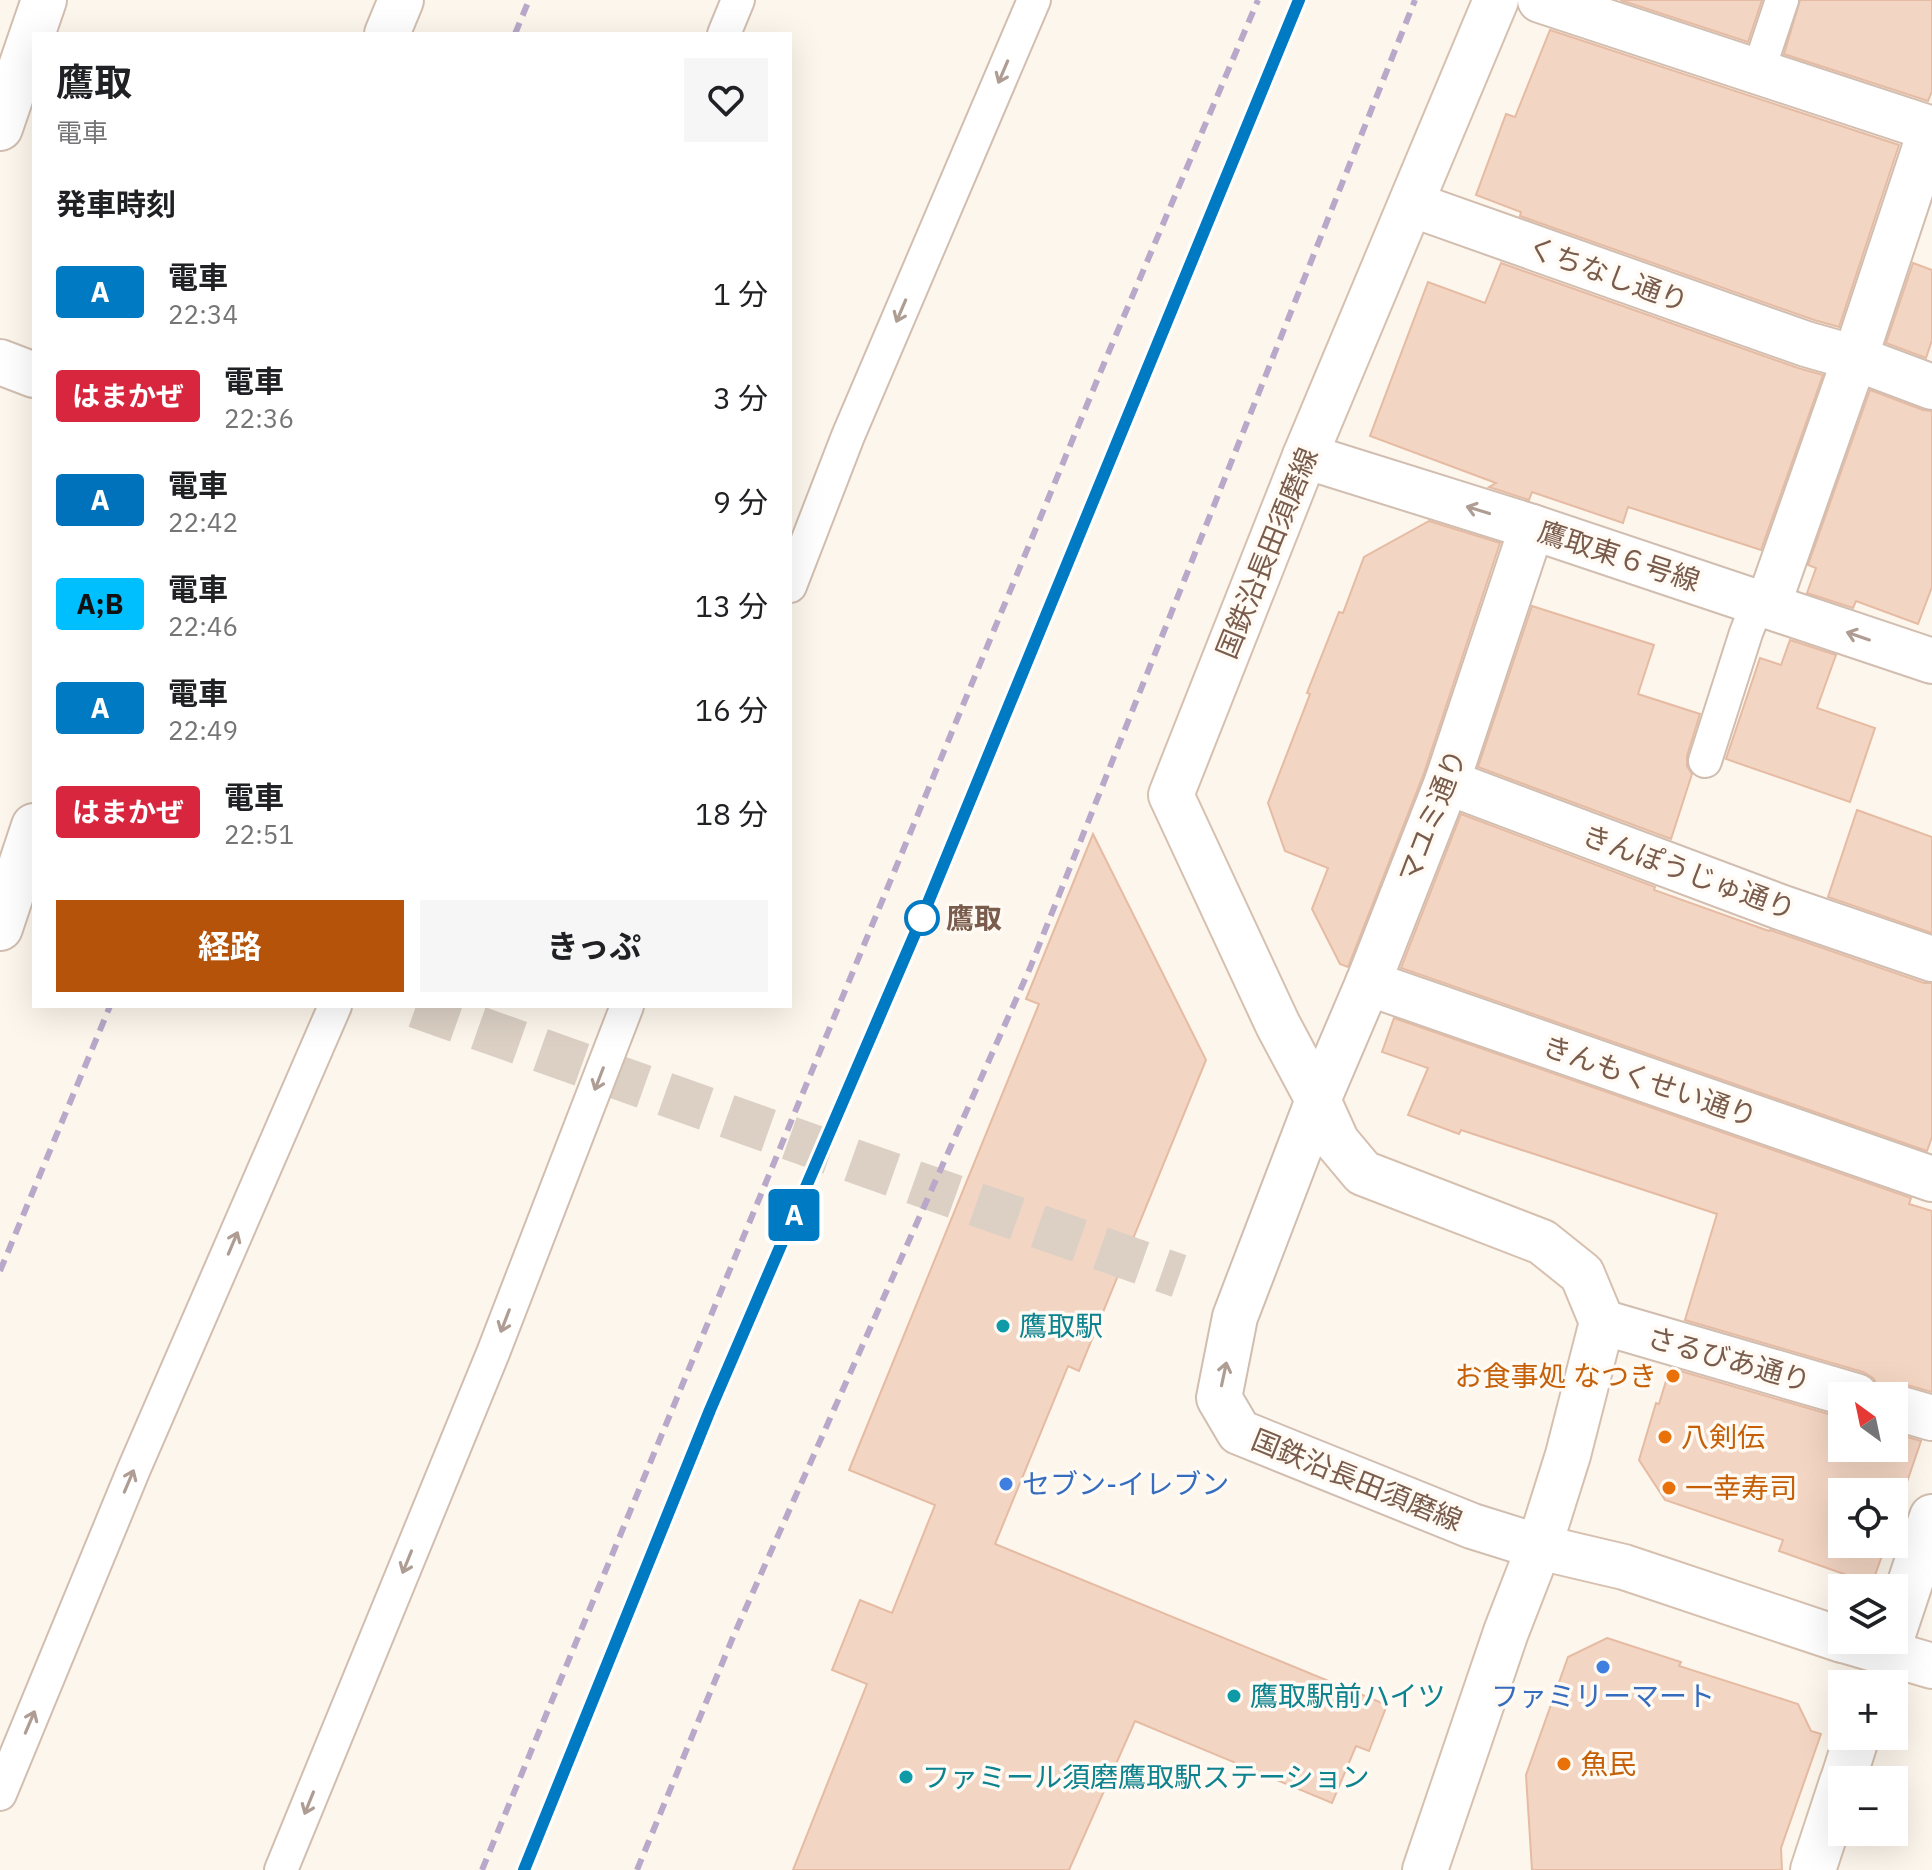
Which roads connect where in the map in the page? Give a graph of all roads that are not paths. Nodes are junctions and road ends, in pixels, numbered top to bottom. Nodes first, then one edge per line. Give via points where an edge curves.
1 (44, 0) edge
2 (401, 0) edge
3 (738, 0) edge
4 (1034, 0) edge
5 (1496, 0) edge
6 (1540, 0) edge
7 (1782, 0) edge
8 (33, 32) edge
9 (388, 32) edge
10 (725, 32) edge
11 (32, 35) edge
12 (1758, 72) junction
13 (0, 128) edge
14 (1932, 129) edge
15 (1411, 204) junction
16 (1855, 358) junction
17 (0, 362) edge
18 (32, 374) edge
19 (1932, 387) edge
20 (1305, 456) junction
21 (1532, 527) junction
22 (792, 581) edge
23 (1763, 604) junction
24 (1932, 661) edge
25 (1705, 761) dead end
26 (1447, 782) junction
27 (30, 852) edge
28 (0, 928) edge
29 (1932, 959) edge
30 (1368, 983) junction
31 (334, 1008) edge
32 (626, 1008) edge
33 (1318, 1100) junction
34 (1932, 1179) edge
35 (1602, 1322) junction
36 (1828, 1388) edge
37 (1908, 1411) edge
38 (1932, 1418) edge
39 (1932, 1517) edge
40 (1539, 1547) junction
41 (1908, 1589) edge
42 (1828, 1635) edge
43 (1893, 1654) edge
44 (1932, 1666) edge
45 (0, 1794) edge
46 (1828, 1824) edge
47 (281, 1870) edge
48 (1425, 1870) edge
49 (1813, 1870) edge

1 - 8 street
2 - 9 street
3 - 10 lane
4 -> 22 lane via 848,436
5 - 15 street, 国鉄沿長田須磨線
6 - 12 street
7 - 12 lane
11 - 13 street
12 - 14 street
14 - 16 street
15 - 16 street, くちなし通り
15 - 20 street, 国鉄沿長田須磨線
16 - 19 street, くちなし通り
16 - 23 street
17 - 18 street
21 -> 20 street, 鷹取東６号線
20 - 33 street, 国鉄沿長田須磨線 via 1171,795
21 - 23 street, 鷹取東６号線
21 - 26 street, マユミ通り
24 -> 23 street, 鷹取東６号線
23 - 25 lane via 1746,633
26 - 29 street, きんぽうじゅ通り
26 - 30 street, マユミ通り
27 - 28 street
30 - 33 street, マユミ通り
30 - 34 street, きんもくせい通り
45 -> 31 lane
32 -> 47 lane via 493,1353
33 - 35 street, 国鉄沿長田須磨線 via 1337,1142 1363,1173 1542,1242 1582,1274
40 -> 33 street, 国鉄沿長田須磨線 via 1472,1526 1239,1432 1219,1398 1235,1317
35 - 36 street, さるびあ通り
35 - 40 street
37 - 38 street
39 - 41 street
40 - 42 street, 国鉄沿長田須磨線 via 1624,1567
40 - 48 street
43 - 44 street, 国鉄沿長田須磨線
46 - 49 street

